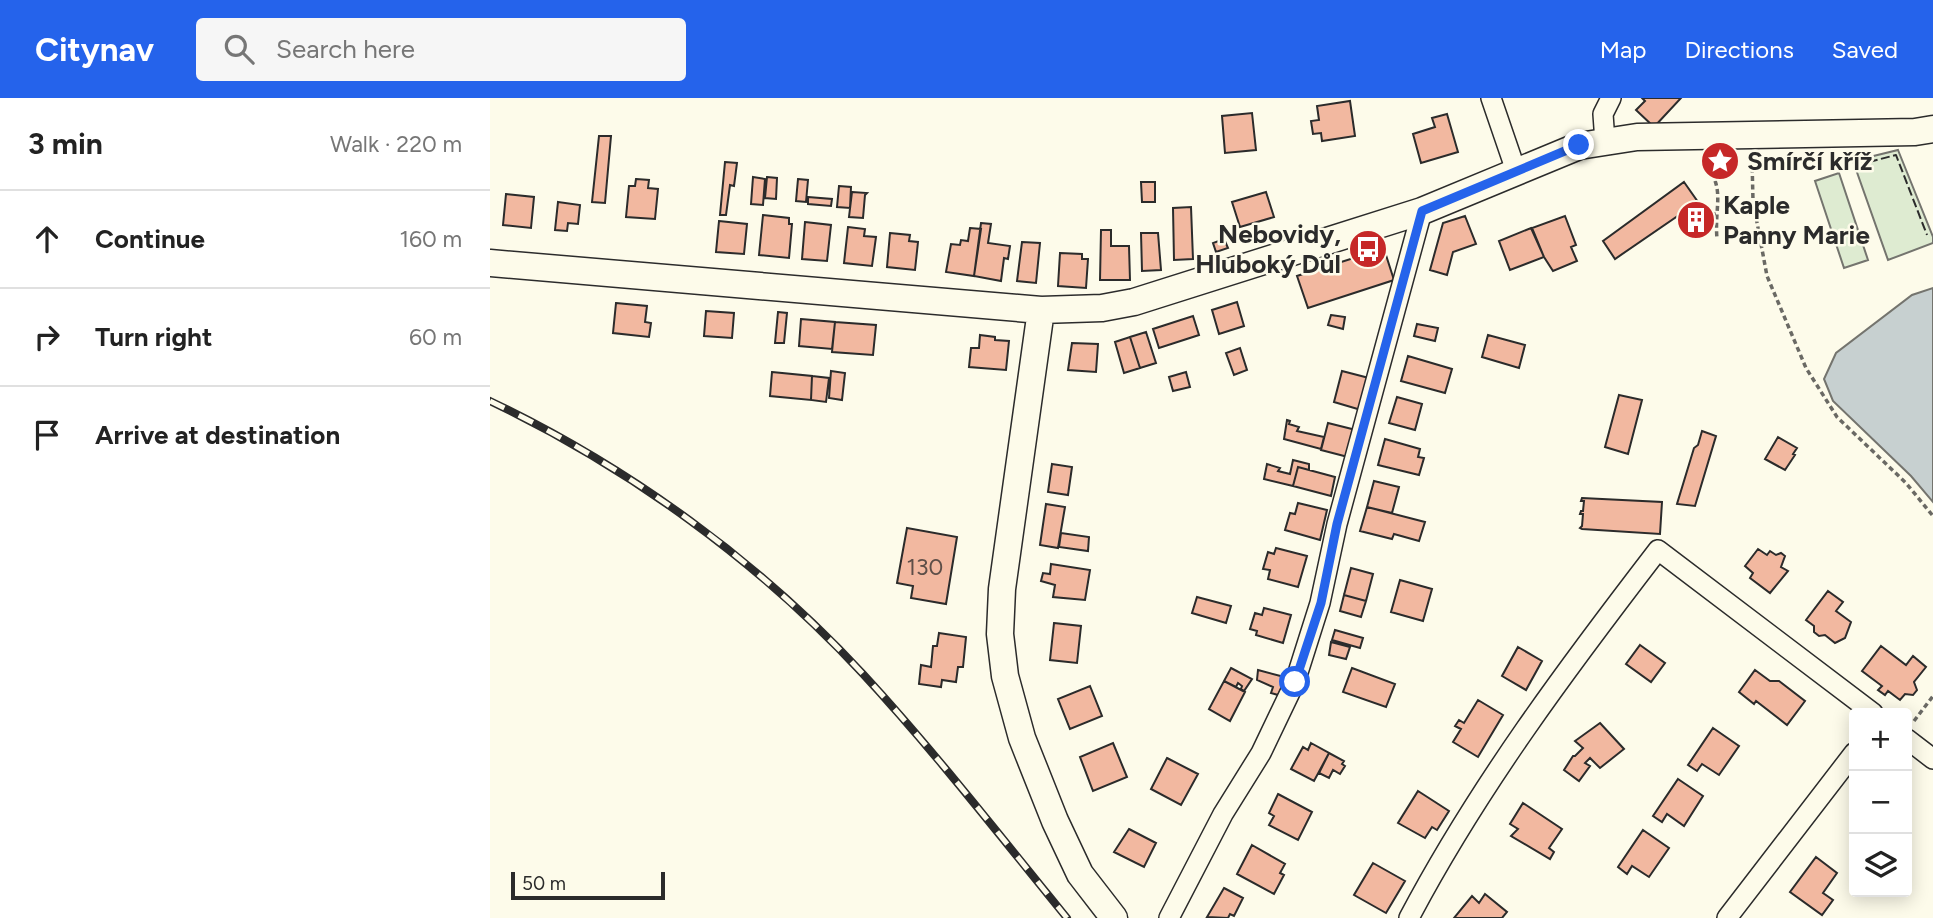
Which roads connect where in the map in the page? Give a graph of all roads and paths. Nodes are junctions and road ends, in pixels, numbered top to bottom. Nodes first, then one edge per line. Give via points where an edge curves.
1 (1491, 98) edge
2 (1611, 98) edge
3 (1933, 129) edge
4 (1751, 134) junction
5 (1605, 142) junction
6 (1694, 153) dead end
7 (1517, 171) junction
8 (1422, 211) junction
9 (1717, 213) junction
10 (1703, 218) dead end
11 (1717, 239) dead end
12 (490, 263) edge
13 (1041, 310) junction
14 (1933, 516) edge
15 (1933, 696) edge
16 (1866, 708) edge
17 (1912, 727) edge
18 (1912, 733) edge
19 (1849, 759) edge
20 (1933, 759) edge
21 (1114, 918) edge
22 (1169, 918) edge
23 (1409, 918) edge
24 (1727, 918) edge

1 - 7 street
2 - 5 street via 1603,114
3 - 4 street
4 - 5 street
4 - 14 path via 1753,201 1767,276 1806,368 1837,417 1906,483
5 - 7 street via 1579,145
6 - 9 path via 1715,174
7 - 8 street
8 - 13 street via 1134,302
8 - 22 street via 1337,524 1321,603 1295,682
9 - 10 path
9 - 11 path
12 - 13 street
13 - 21 street via 1002,589 1000,634 1005,676 1022,738 1050,809 1080,873
15 - 17 path
16 - 23 street via 1658,550 1562,676
18 - 20 street
19 - 24 street

